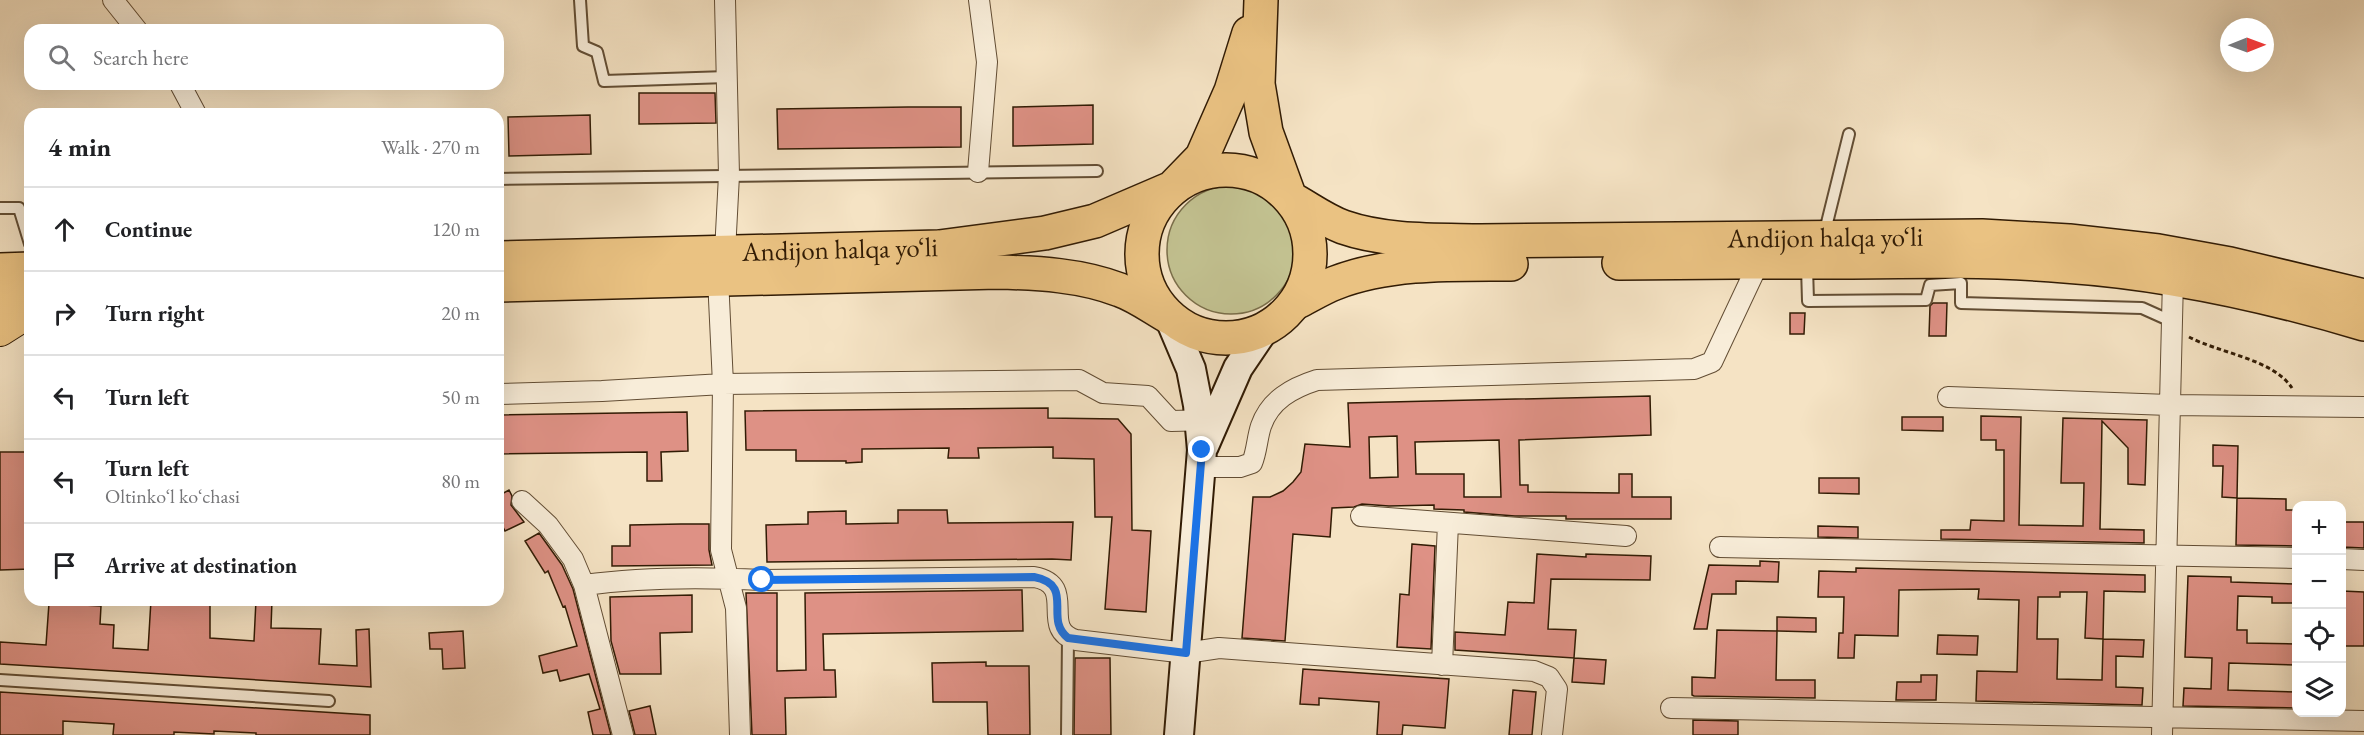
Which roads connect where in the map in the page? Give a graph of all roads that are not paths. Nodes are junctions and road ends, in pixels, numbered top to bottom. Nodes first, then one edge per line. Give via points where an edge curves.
1 (580, 0) edge
2 (725, 0) edge
3 (979, 0) edge
4 (1260, 0) edge
5 (124, 4) edge
6 (134, 24) edge
7 (727, 76) junction
8 (183, 90) edge
9 (193, 108) edge
10 (1849, 134) dead end
11 (1097, 171) dead end
12 (978, 172) junction
13 (729, 176) junction
14 (504, 179) edge
15 (1172, 188) junction
16 (1290, 198) junction
17 (0, 208) edge
18 (24, 224) edge
19 (1815, 250) junction
20 (504, 258) edge
21 (1759, 262) junction
22 (722, 265) junction
23 (24, 269) edge
24 (0, 270) edge
25 (2173, 279) junction
26 (504, 284) edge
27 (24, 296) edge
28 (2364, 296) edge
29 (0, 297) edge
30 (1297, 302) junction
31 (24, 314) edge
32 (1168, 317) junction
33 (2364, 324) edge
34 (2171, 325) junction
35 (0, 330) edge
36 (1263, 331) junction
37 (723, 384) junction
38 (504, 394) edge
39 (1948, 397) dead end
40 (2169, 405) junction
41 (2364, 407) edge
42 (1207, 420) junction
43 (1201, 459) junction
44 (522, 501) dead end
45 (1361, 516) dead end
46 (1448, 523) junction
47 (1626, 536) dead end
48 (1720, 547) dead end
49 (2166, 555) junction
50 (2292, 558) edge
51 (2346, 559) edge
52 (2364, 560) edge
53 (728, 578) junction
54 (584, 585) junction
55 (1068, 638) junction
56 (1186, 653) junction
57 (1442, 665) junction
58 (0, 680) edge
59 (329, 701) dead end
60 (1671, 708) dead end
61 (2364, 721) edge
62 (2162, 726) edge
63 (623, 735) edge
64 (740, 735) edge
65 (1067, 735) edge
66 (1179, 735) edge
67 (1552, 735) edge

1 - 7 lane via 583,46 597,52 604,81
2 - 7 street
3 - 12 street via 987,62
4 - 15 highway via 1211,139 1202,157
4 - 16 highway via 1258,84 1266,132
5 - 6 street
7 - 13 street
8 - 9 street
10 - 19 lane
11 - 12 lane
12 - 13 lane
13 - 14 lane
13 - 22 street
15 - 16 highway via 1195,175 1229,170 1270,181
15 - 22 highway, Andijon halqa yo‘li via 1095,221 1045,233 939,247
15 - 32 highway via 1154,210 1146,228 1142,266 1151,294
16 - 19 highway, Andijon halqa yo‘li via 1341,226 1371,235 1481,242
16 - 30 highway via 1304,222 1311,249 1308,276
17 - 18 lane via 19,208
19 - 21 highway, Andijon halqa yo‘li
19 - 25 highway, Andijon halqa yo‘li via 2067,266
19 - 28 highway, Andijon halqa yo‘li via 1982,236 2069,241 2219,262
19 - 34 lane via 1808,301 1926,300 1930,285 1961,283 1961,303 2142,308
20 - 22 highway, Andijon halqa yo‘li
21 - 30 highway, Andijon halqa yo‘li via 1427,265 1336,283
21 - 43 street via 1712,362 1694,369 1317,380 1295,387 1276,400 1261,425 1252,463 1240,467
22 - 26 highway, Andijon halqa yo‘li
22 - 32 highway, Andijon halqa yo‘li via 1041,273 1122,290
22 - 37 street
23 - 24 highway
25 - 33 highway, Andijon halqa yo‘li via 2304,306
25 - 34 street
27 - 29 highway
30 - 36 highway
31 - 35 main road
32 - 36 highway via 1189,331 1214,338 1239,338
32 - 42 main road via 1191,369
34 - 40 street
36 - 42 main road
37 - 38 street
37 - 42 street via 1079,380 1102,393 1148,396 1171,421
37 - 53 street via 721,550
39 - 40 street
40 - 41 street
40 - 49 street
42 - 43 main road
43 - 56 main road
44 - 54 street via 548,525 573,560
45 - 46 street
46 - 47 street
46 - 57 street
48 - 49 street
49 - 50 street
49 - 62 street
51 - 52 street
53 - 54 street
53 - 55 street via 1047,579 1055,587 1058,624
53 - 64 street via 736,608
54 - 63 street
55 - 56 street
55 - 65 lane
56 - 57 street via 1219,648
56 - 66 main road
57 - 67 street via 1534,671 1549,677 1557,689
58 - 59 lane
60 - 62 street
61 - 62 street

